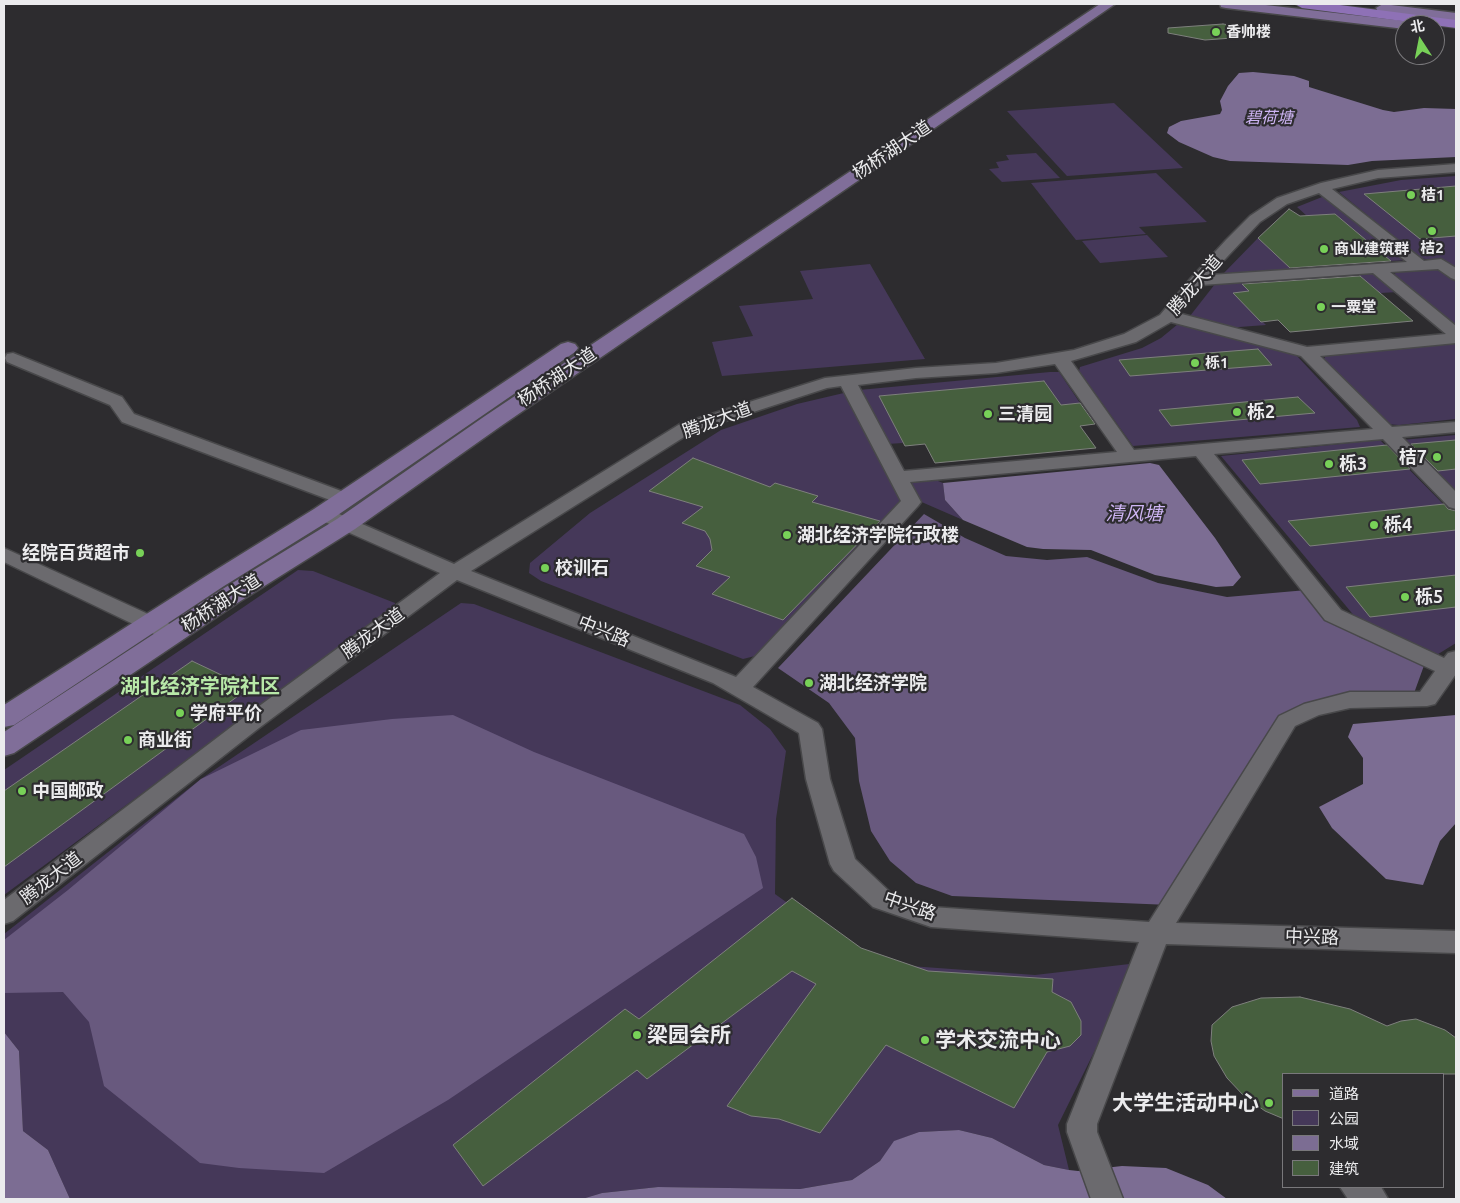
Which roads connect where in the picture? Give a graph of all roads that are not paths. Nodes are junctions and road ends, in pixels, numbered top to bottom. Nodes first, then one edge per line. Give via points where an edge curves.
1 (1082, 4) edge
2 (1108, 4) edge
3 (1226, 4) edge
4 (1282, 4) edge
5 (1302, 4) edge
6 (1399, 4) edge
7 (1332, 6) edge
8 (1456, 10) edge
9 (1395, 16) edge
10 (1456, 23) edge
11 (1395, 24) edge
12 (1456, 168) edge
13 (1322, 188) junction
14 (1420, 265) junction
15 (1377, 268) junction
16 (1456, 275) edge
17 (1196, 281) junction
18 (1169, 316) junction
19 (1456, 336) edge
20 (1307, 352) junction
21 (13, 358) dead end
22 (1060, 358) junction
23 (847, 381) junction
24 (1456, 427) edge
25 (1386, 432) junction
26 (1200, 450) junction
27 (1129, 456) junction
28 (898, 477) junction
29 (1456, 503) edge
30 (345, 512) junction
31 (323, 514) joint
32 (4, 554) edge
33 (455, 572) junction
34 (161, 629) junction
35 (1452, 663) edge
36 (739, 688) junction
37 (4, 718) edge
38 (4, 746) edge
39 (4, 914) edge
40 (1156, 932) junction
41 (1456, 942) edge
42 (1357, 1188) edge
43 (1107, 1199) edge
44 (1372, 1199) edge

1 - 30 main road, 杨桥湖大道
2 - 30 main road, 杨桥湖大道 via 501,416
3 - 11 main road
4 - 7 main road
5 - 10 highway
6 - 8 main road
7 - 9 main road
7 - 10 highway
12 - 13 street, 腾龙大道 via 1387,173
13 - 14 street
13 - 17 street, 腾龙大道 via 1282,201 1255,219
14 - 15 street
14 - 16 street via 1441,264
15 - 17 street
15 - 19 street
17 - 18 street, 腾龙大道
18 - 20 street
18 - 22 street, 腾龙大道 via 1130,338
19 - 20 street
20 - 25 street
21 - 30 street via 116,401 128,418
22 - 23 street, 腾龙大道 via 996,368
22 - 27 street
23 - 28 street
23 - 33 street, 腾龙大道 via 825,383 686,428
24 - 25 street
25 - 26 street
25 - 29 street
26 - 27 street
26 - 35 street via 1333,615
27 - 28 street
28 - 36 street via 911,502
30 - 31 street
30 - 33 street, 中兴路
30 - 34 main road, 杨桥湖大道
31 - 34 main road, 杨桥湖大道
32 - 34 street
33 - 36 street, 中兴路
33 - 39 street, 腾龙大道 via 251,723
34 - 37 main road, 杨桥湖大道
34 - 38 main road, 杨桥湖大道
35 - 40 street via 1427,699 1350,700 1312,710 1287,721
36 - 40 street, 中兴路 via 810,729 818,779 843,864 882,900 931,917
40 - 41 street, 中兴路
40 - 43 street via 1082,1124 1082,1132
42 - 44 street

